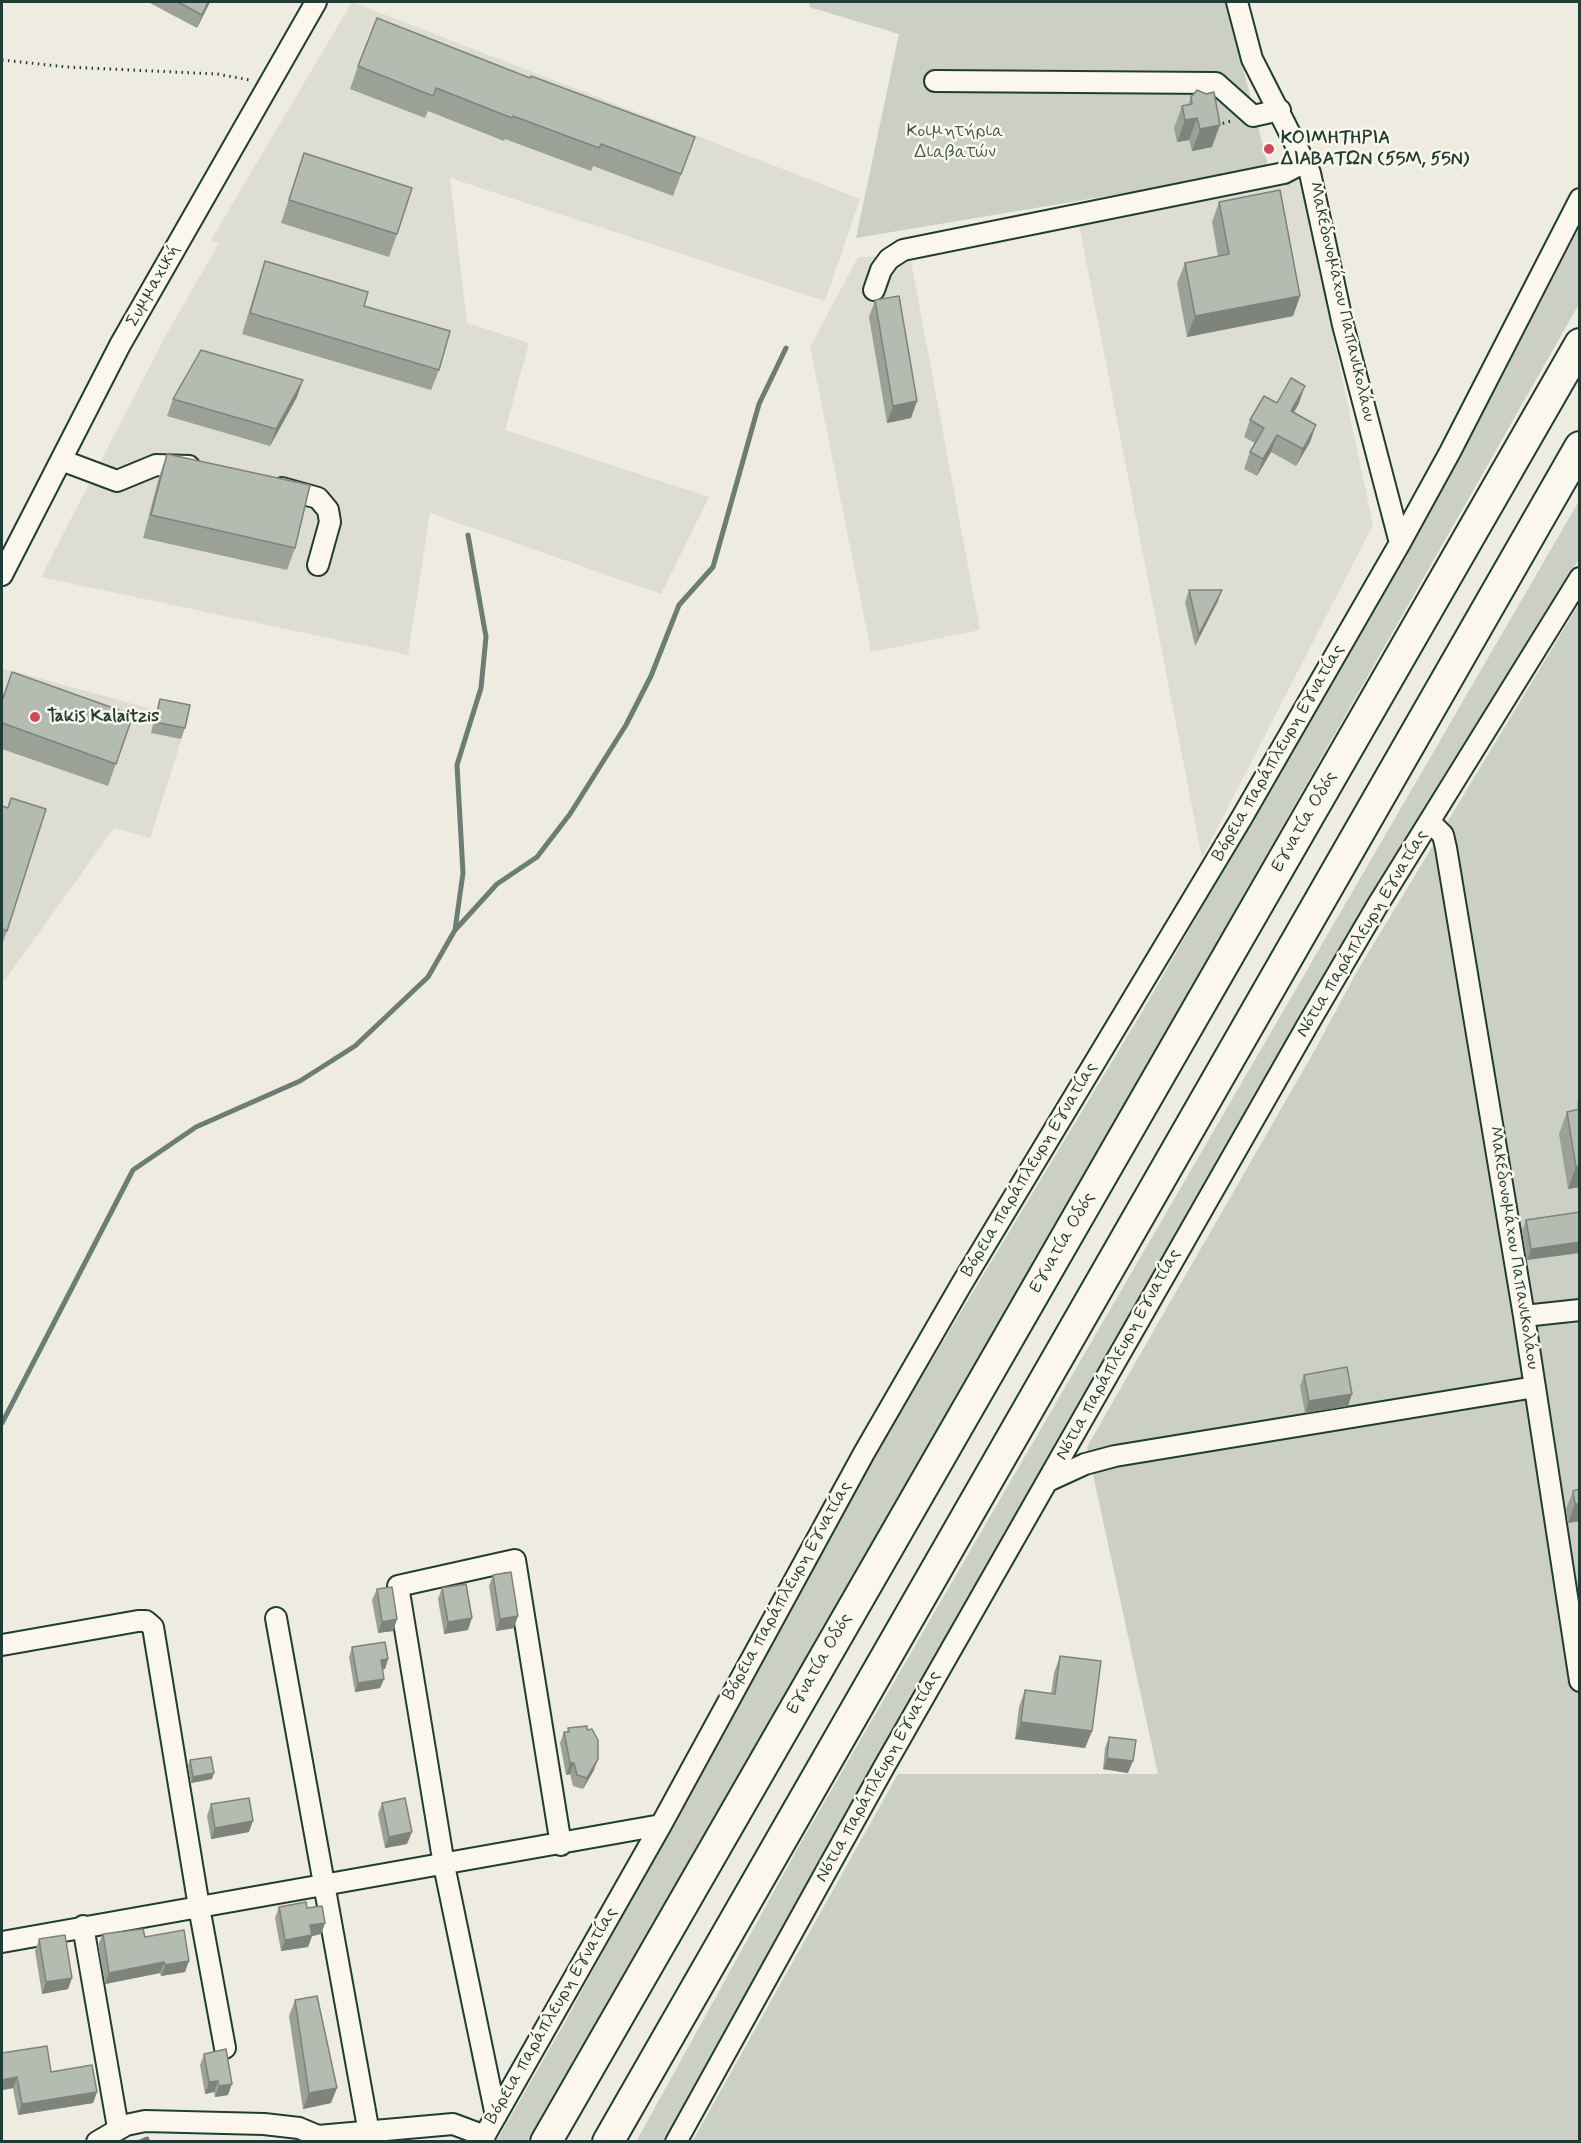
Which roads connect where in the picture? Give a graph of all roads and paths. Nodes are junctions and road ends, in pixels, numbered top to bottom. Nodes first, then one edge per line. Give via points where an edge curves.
1 (316, 2) edge
2 (1237, 2) edge
3 (2, 60) edge
4 (935, 81) dead end
5 (269, 84) junction
6 (1280, 110) junction
7 (1305, 162) junction
8 (1580, 199) edge
9 (874, 290) dead end
10 (1580, 344) edge
11 (1580, 447) edge
12 (61, 460) junction
13 (202, 470) edge
14 (259, 483) edge
15 (1400, 543) junction
16 (318, 565) dead end
17 (2, 575) edge
18 (1580, 578) edge
19 (1430, 822) junction
20 (1580, 1310) edge
21 (1524, 1316) junction
22 (1535, 1387) junction
23 (1048, 1481) junction
24 (276, 1618) dead end
25 (1576, 1619) edge
26 (2, 1645) edge
27 (1580, 1681) edge
28 (661, 1825) junction
29 (561, 1845) junction
30 (444, 1864) junction
31 (323, 1886) junction
32 (199, 1907) junction
33 (82, 1926) junction
34 (2, 1942) edge
35 (225, 2048) edge
36 (496, 2116) junction
37 (118, 2128) junction
38 (369, 2133) junction
39 (483, 2139) edge
40 (97, 2142) edge
41 (546, 2142) edge
42 (608, 2142) edge
43 (676, 2142) edge

1 - 5 street, Συμμαχική
2 - 6 street, Μακεδονομάχου Παπανικολάου via 1252,59
3 - 5 path via 217,74
4 - 6 street via 1216,82 1253,116
5 - 12 street, Συμμαχική via 120,345
6 - 7 street, Μακεδονομάχου Παπανικολάου
7 - 9 street via 1284,173 903,250 881,270
7 - 15 street, Μακεδονομάχου Παπανικολάου
8 - 15 street, Βόρεια παράπλευρη Εγνατίας
10 - 41 highway, Εγνατία Οδός
11 - 42 highway
12 - 13 street via 117,481 156,465 179,464
12 - 17 street, Συμμαχική
14 - 16 street via 318,498 328,510 330,522
15 - 28 street, Βόρεια παράπλευρη Εγνατίας via 1241,819 870,1442
18 - 19 street, Νότια παράπλευρη Εγνατίας
19 - 21 street, Μακεδονομάχου Παπανικολάου via 1443,835 1446,848
19 - 23 street, Νότια παράπλευρη Εγνατίας via 1306,1026
20 - 21 street
21 - 22 street, Μακεδονομάχου Παπανικολάου
22 - 23 street via 1114,1456
22 - 25 street, Μακεδονομάχου Παπανικολάου
23 - 43 street, Νότια παράπλευρη Εγνατίας
24 - 31 street
25 - 27 street, Μακεδονομάχου Παπανικολάου
26 - 32 street via 138,1621 153,1627
28 - 29 street
28 - 36 street, Βόρεια παράπλευρη Εγνατίας
29 - 30 street
29 - 30 street via 515,1560 398,1586
30 - 31 street
30 - 36 street
31 - 32 street
31 - 38 street
32 - 33 street
32 - 35 street
33 - 34 street
33 - 37 street
36 - 39 street, Βόρεια παράπλευρη Εγνατίας
37 - 38 street via 145,2121 222,2122 283,2126 318,2136
37 - 40 street
38 - 39 street via 453,2124

